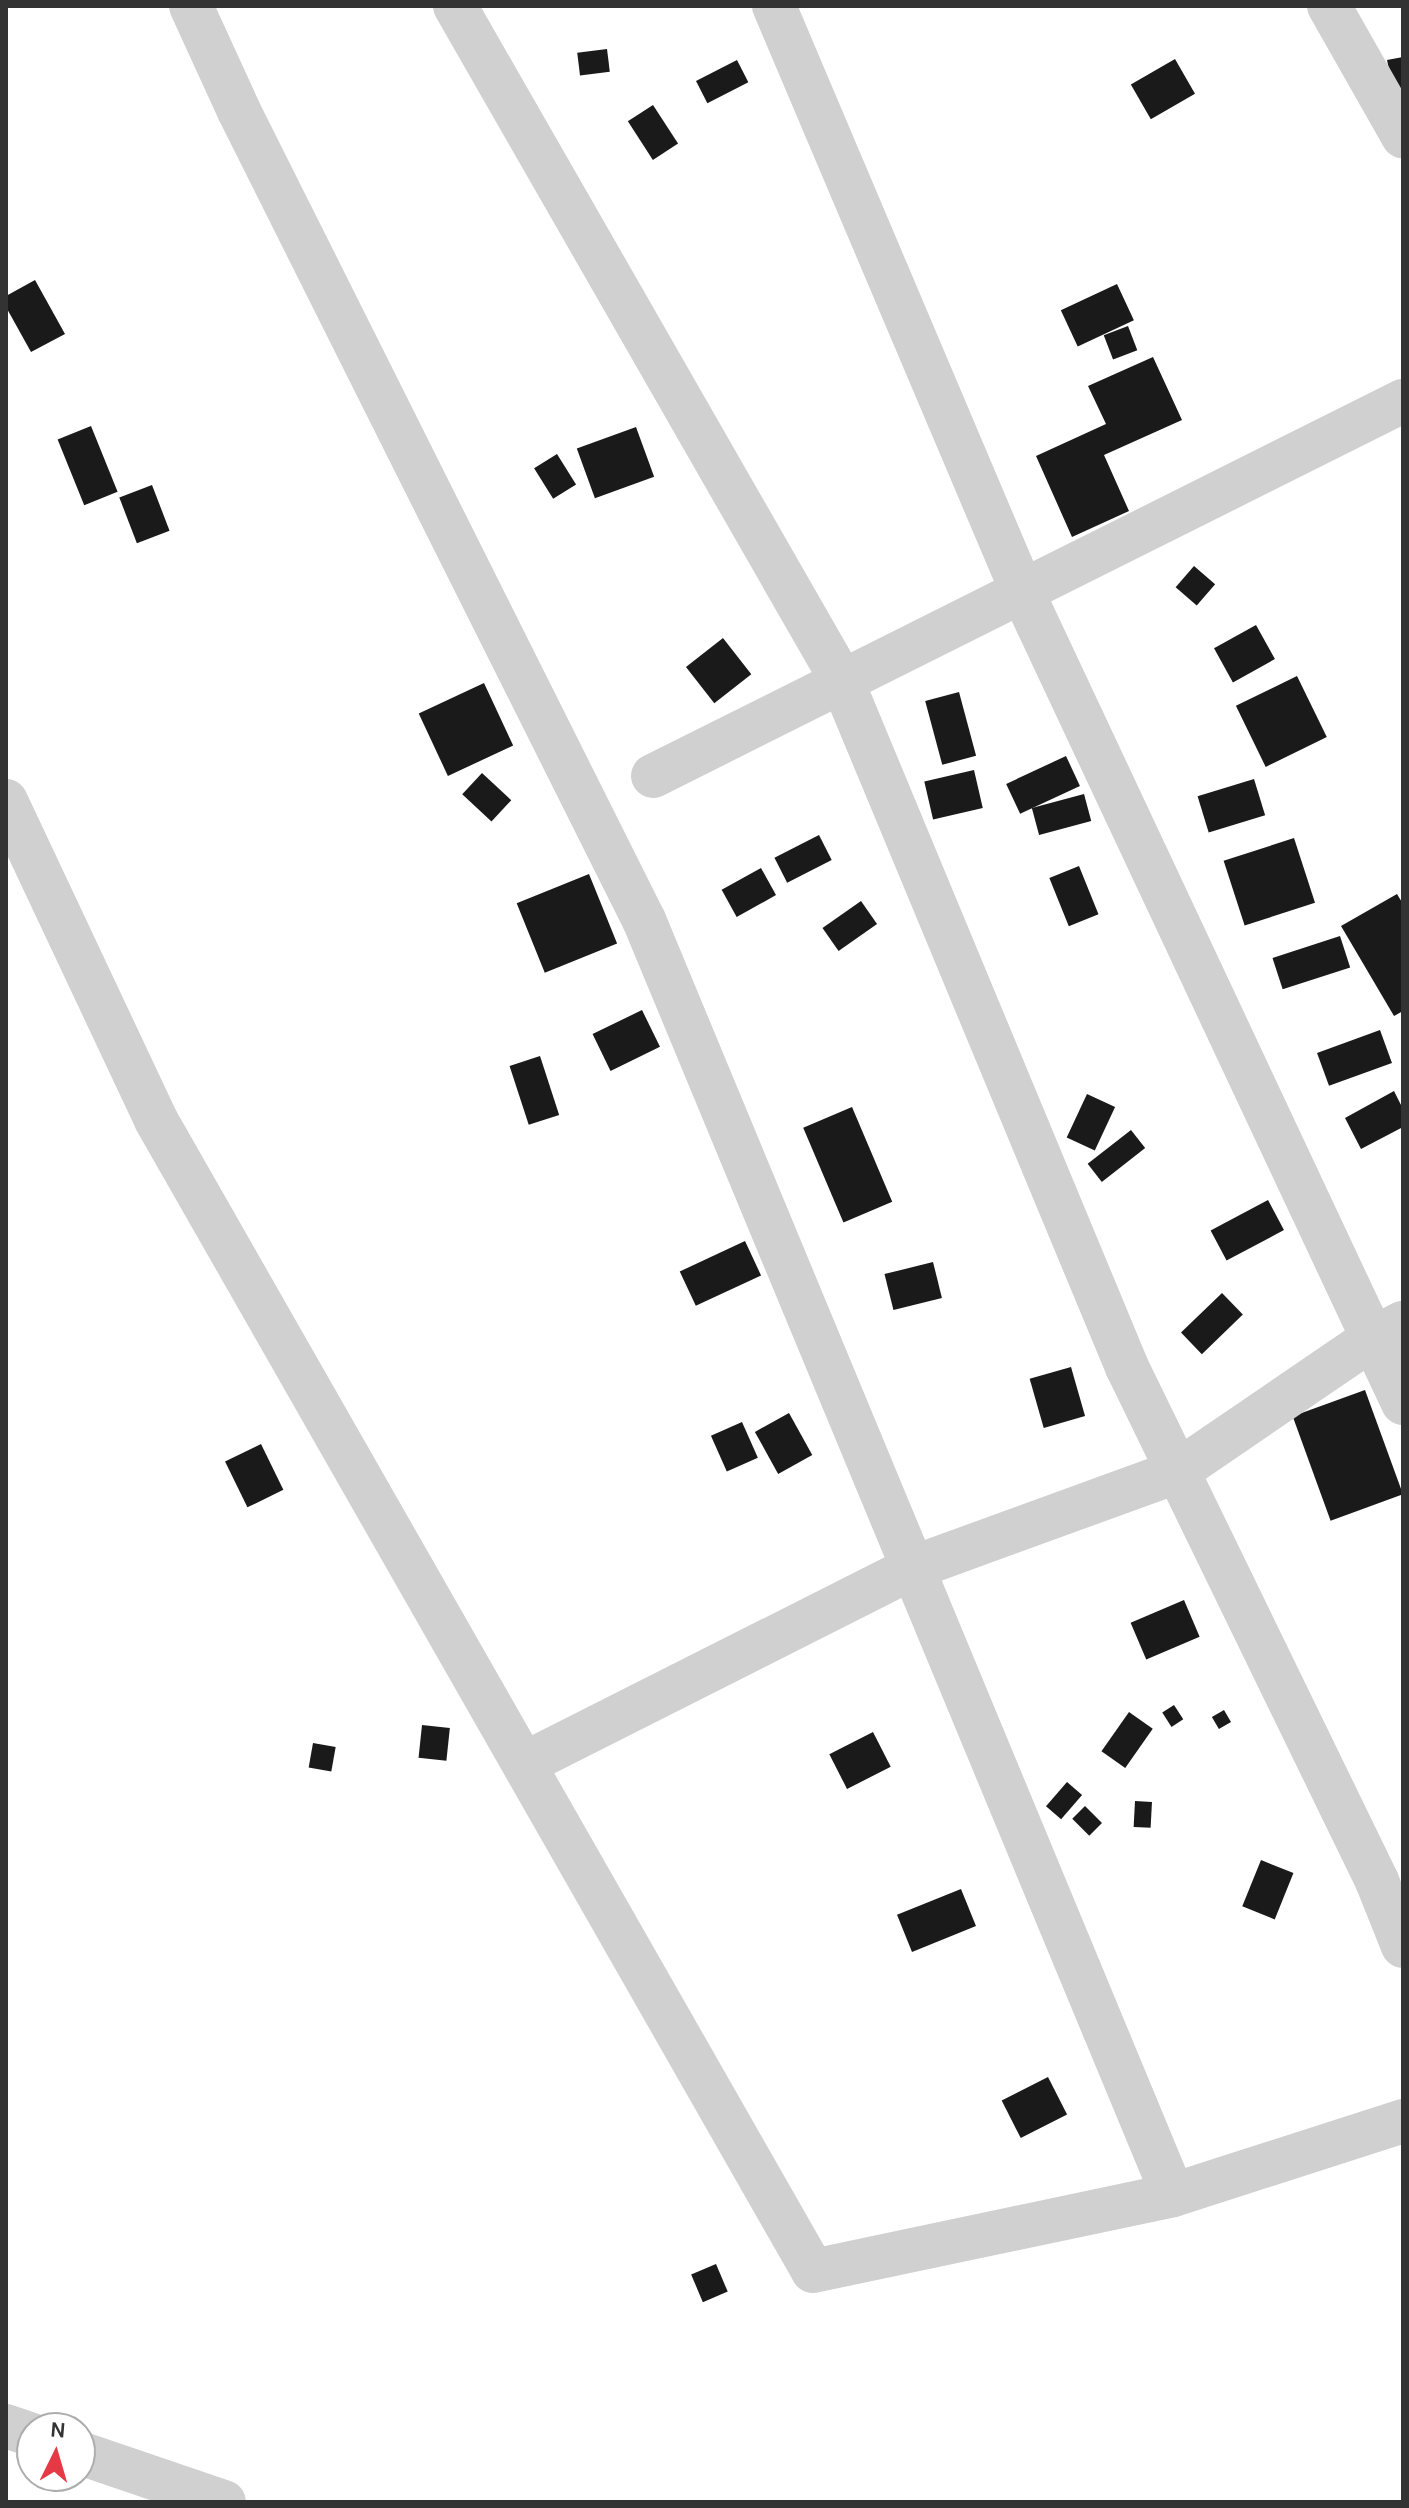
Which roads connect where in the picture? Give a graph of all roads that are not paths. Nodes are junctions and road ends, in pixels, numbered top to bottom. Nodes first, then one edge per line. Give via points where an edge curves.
1 (191, 6) edge
2 (455, 6) edge
3 (774, 6) edge
4 (1329, 6) edge
5 (1403, 136) edge
6 (1403, 401) edge
7 (1022, 591) junction
8 (842, 681) junction
9 (653, 776) dead end
10 (6, 801) edge
11 (1388, 1330) edge
12 (1403, 1403) edge
13 (1178, 1471) junction
14 (912, 1568) junction
15 (524, 1764) junction
16 (1403, 1946) edge
17 (1403, 2121) edge
18 (1173, 2195) junction
19 (96, 2458) edge
20 (224, 2502) edge

1 - 14 street via 644,920
2 - 8 street
3 - 7 street
4 - 5 street
6 - 7 street
7 - 8 street
7 - 11 street
8 - 9 street
8 - 13 street via 1127,1367
10 - 15 street via 156,1120
11 - 12 street
11 - 13 street
13 - 14 street
13 - 16 street via 1377,1881
14 - 15 street
14 - 18 street
15 - 18 street via 813,2271
17 - 18 street
19 - 20 street

